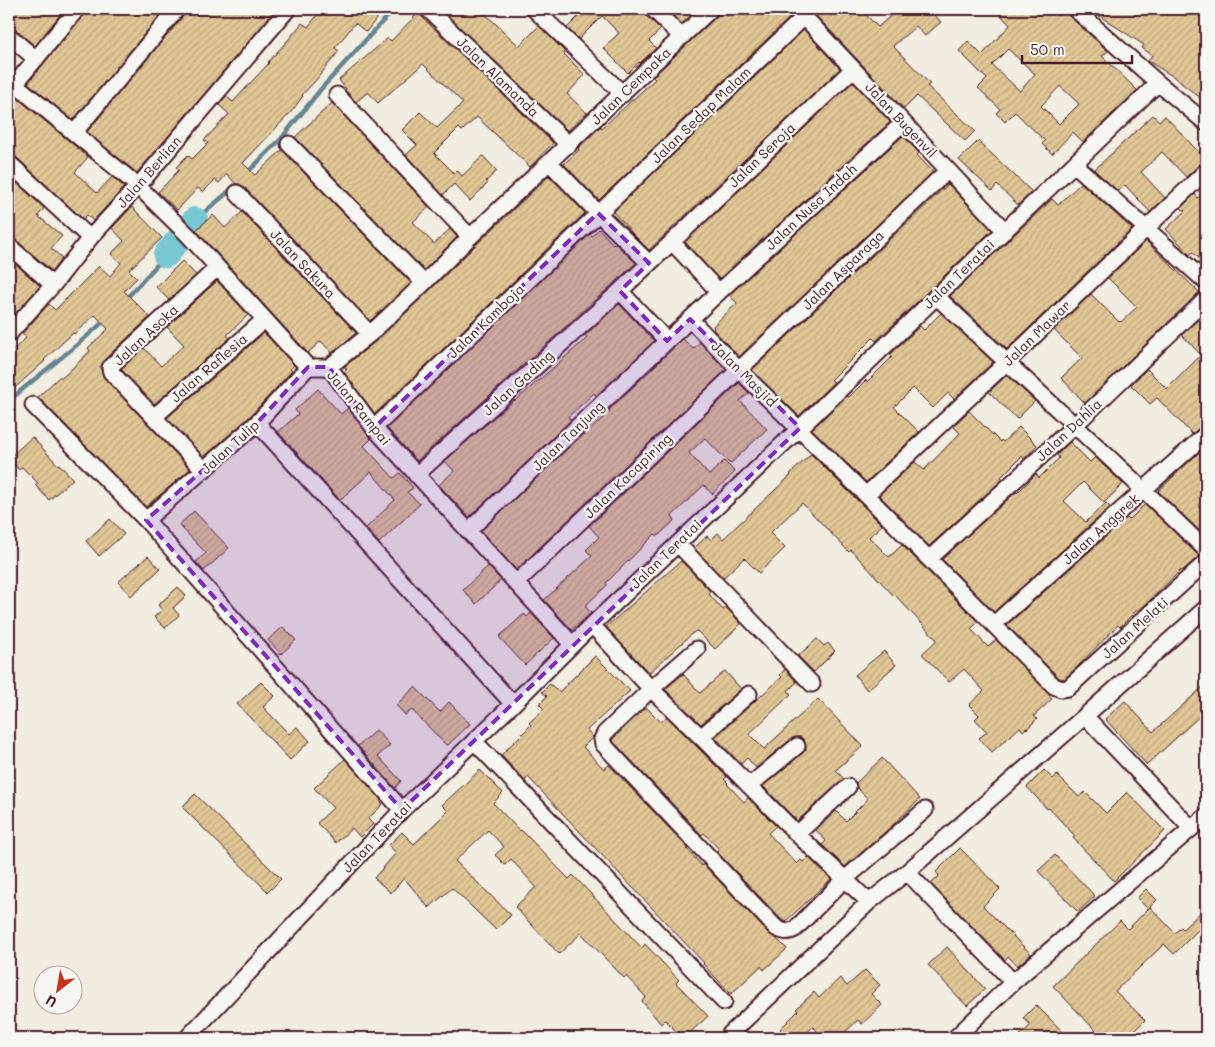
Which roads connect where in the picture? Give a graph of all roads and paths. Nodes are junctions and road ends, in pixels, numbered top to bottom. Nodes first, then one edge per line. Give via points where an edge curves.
1 (77, 9) edge
2 (177, 9) edge
3 (288, 9) edge
4 (428, 9) edge
5 (534, 9) edge
6 (653, 9) edge
7 (711, 9) edge
8 (1084, 12) edge
9 (800, 13) edge
10 (9, 36) edge
11 (682, 37) junction
12 (36, 59) junction
13 (853, 69) junction
14 (1158, 83) junction
15 (12, 88) edge
16 (623, 94) junction
17 (337, 96) dead end
18 (903, 122) junction
19 (1206, 123) edge
20 (74, 133) junction
21 (289, 144) dead end
22 (569, 145) junction
23 (9, 163) edge
24 (550, 163) junction
25 (1074, 164) junction
26 (948, 170) junction
27 (1206, 171) edge
28 (138, 186) junction
29 (237, 193) dead end
30 (598, 213) junction
31 (1146, 229) junction
32 (1005, 231) junction
33 (470, 237) junction
34 (90, 238) junction
35 (672, 242) junction
36 (9, 246) edge
37 (649, 263) junction
38 (217, 268) junction
39 (1206, 282) edge
40 (424, 283) junction
41 (53, 285) junction
42 (620, 291) junction
43 (719, 292) junction
44 (936, 296) junction
45 (1206, 299) edge
46 (690, 319) junction
47 (264, 320) junction
48 (10, 330) edge
49 (370, 334) junction
50 (667, 341) junction
51 (1007, 362) junction
52 (308, 367) junction
53 (329, 367) junction
54 (739, 370) junction
55 (34, 405) dead end
56 (154, 417) junction
57 (257, 423) junction
58 (1074, 426) junction
59 (374, 428) junction
60 (800, 428) junction
61 (1206, 434) edge
62 (204, 470) junction
63 (416, 475) junction
64 (1145, 490) junction
65 (866, 494) junction
66 (146, 520) junction
67 (468, 532) junction
68 (678, 544) junction
69 (1206, 550) edge
70 (929, 559) junction
71 (1206, 562) edge
72 (516, 583) junction
73 (1206, 608) edge
74 (994, 624) junction
75 (592, 625) junction
76 (572, 644) junction
77 (697, 649) dead end
78 (812, 684) dead end
79 (651, 689) junction
80 (1061, 689) joint
81 (749, 694) dead end
82 (513, 704) junction
83 (1085, 716) junction
84 (701, 737) junction
85 (474, 741) junction
86 (798, 746) dead end
87 (750, 786) junction
88 (848, 787) dead end
89 (402, 810) junction
90 (925, 810) dead end
91 (1206, 816) edge
92 (1191, 828) junction
93 (797, 834) junction
94 (907, 872) junction
95 (856, 889) junction
96 (1013, 982) junction
97 (724, 1002) dead end
98 (187, 1038) edge
99 (728, 1038) edge
100 (954, 1038) edge

1 - 12 street
2 - 20 street
3 - 28 street, Jalan Berlian
4 - 22 street, Jalan Alamanda
5 - 16 street
6 - 11 street
7 - 11 street, Jalan Cempaka
8 - 14 street
9 - 13 street, Jalan Bugenvil
9 - 30 street, Jalan Sedap Malam
10 - 12 street
11 - 16 street, Jalan Cempaka
12 - 15 street
13 - 18 street, Jalan Bugenvil
13 - 35 street, Jalan Seroja
14 - 19 street
14 - 25 street, Jalan Teratai
15 - 20 street, Jalan Rampai
16 - 22 street, Jalan Cempaka
17 - 33 street
18 - 26 street, Jalan Bugenvil
18 - 43 street, Jalan Nusa Indah
20 - 28 street, Jalan Rampai
21 - 40 street
22 - 24 street, Jalan Cempaka
23 - 34 street
24 - 30 street
24 - 33 street
25 - 31 street
25 - 32 street, Jalan Teratai
26 - 32 street, Jalan Bugenvil
26 - 54 street, Jalan Asparaga
27 - 31 street, Jalan Mawar
28 - 34 street, Jalan Berlian
28 - 38 street, Jalan Rampai
29 - 49 street, Jalan Sakura
30 - 37 street
30 - 59 street, Jalan Kamboja
31 - 39 street
31 - 51 street, Jalan Mawar
32 - 44 street, Jalan Teratai
33 - 40 street
34 - 41 street, Jalan Berlian
35 - 37 street, Jalan Seroja
35 - 43 street
36 - 41 street
37 - 42 street, Jalan Gading
38 - 47 street, Jalan Rampai
38 - 56 street, Jalan Asoka via 110,368
40 - 49 street
41 - 48 street, Jalan Berlian
42 - 50 street
42 - 63 street, Jalan Gading
43 - 46 street, Jalan Nusa Indah
44 - 51 street
44 - 60 street, Jalan Teratai
45 - 58 street, Jalan Dahlia
46 - 50 street, Jalan Tanjung
46 - 54 street, Jalan Masjid
47 - 52 street, Jalan Rampai
47 - 56 street, Jalan Raflesia
49 - 53 street
50 - 67 street, Jalan Tanjung
51 - 58 street
51 - 65 street, Jalan Mawar
52 - 53 street, Jalan Rampai
52 - 57 street, Jalan Tulip
53 - 59 street, Jalan Rampai
54 - 60 street, Jalan Masjid
54 - 72 street, Jalan Kacapiring
55 - 66 street
56 - 62 street, Jalan Asoka
57 - 62 street, Jalan Tulip
57 - 82 street
58 - 64 street
58 - 70 street, Jalan Dahlia
59 - 63 street, Jalan Rampai
60 - 65 street, Jalan Masjid
60 - 68 street, Jalan Teratai
61 - 64 street, Jalan Anggrek
62 - 66 street, Jalan Tulip
63 - 67 street, Jalan Rampai
64 - 69 street
64 - 74 street, Jalan Anggrek
65 - 70 street, Jalan Masjid
66 - 89 street
67 - 72 street, Jalan Rampai
68 - 75 street, Jalan Teratai
68 - 78 street
70 - 74 street, Jalan Masjid
71 - 80 street, Jalan Melati via 1068,688
72 - 76 street, Jalan Rampai
73 - 83 street
74 - 80 street, Jalan Masjid via 1054,686
75 - 76 street, Jalan Teratai
75 - 79 street
76 - 82 street, Jalan Teratai
77 - 79 street
79 - 84 street
79 - 95 street via 605,733 603,744 776,928 782,932 795,929
81 - 84 street
82 - 85 street, Jalan Teratai
83 - 92 street
83 - 94 street
84 - 87 street
85 - 89 street, Jalan Teratai
85 - 97 street
86 - 87 street
87 - 93 street
88 - 93 street
89 - 98 street, Jalan Teratai
90 - 95 street
91 - 92 street
92 - 96 street
93 - 95 street
94 - 95 street
94 - 96 street
95 - 99 street
96 - 100 street

